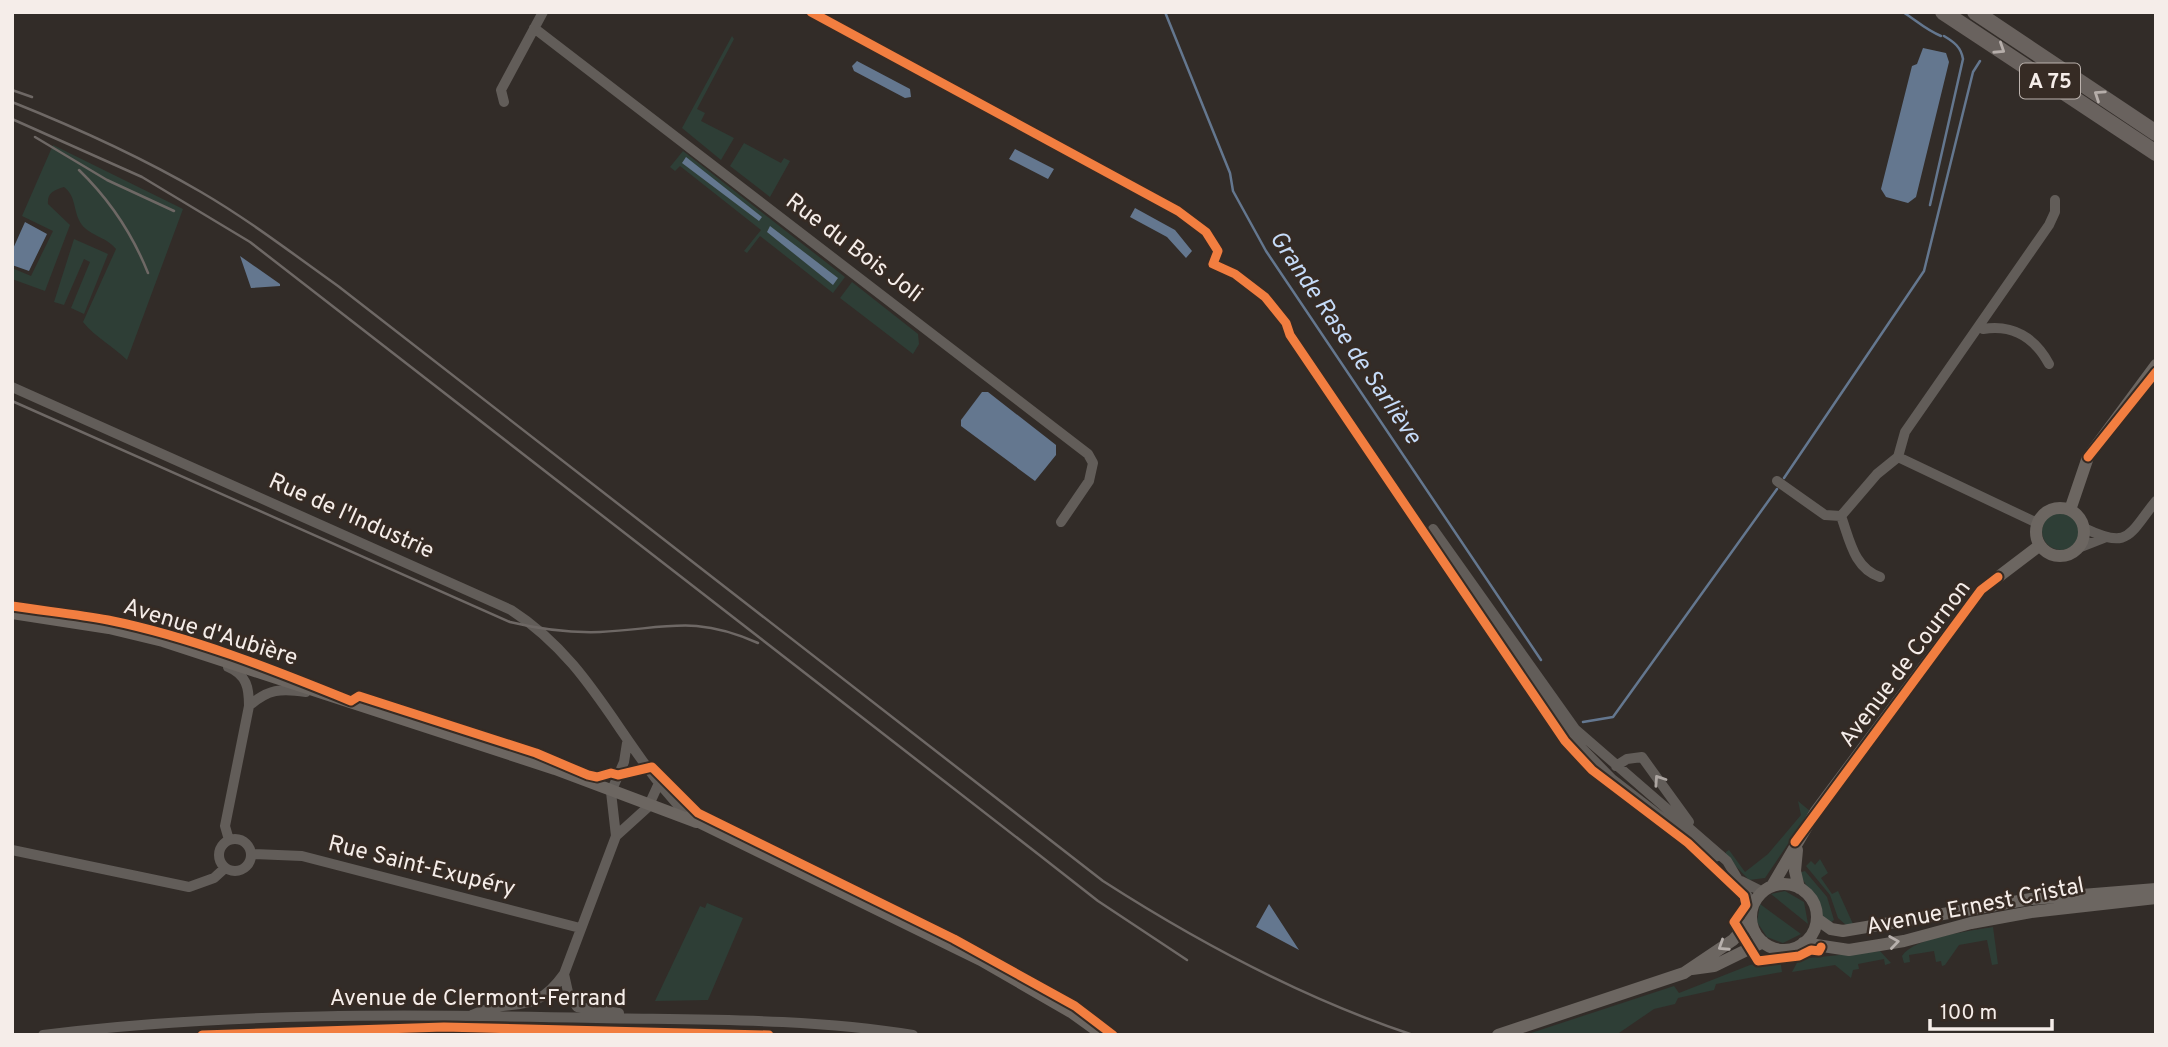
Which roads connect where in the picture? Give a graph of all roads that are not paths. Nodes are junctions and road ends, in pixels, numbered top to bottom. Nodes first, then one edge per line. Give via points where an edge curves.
1 (543, 12) edge
2 (1943, 12) edge
3 (1975, 12) edge
4 (534, 28) junction
5 (505, 102) dead end
6 (2156, 133) edge
7 (2156, 153) edge
8 (2055, 200) dead end
9 (1979, 326) junction
10 (2049, 364) dead end
11 (2156, 365) edge
12 (12, 387) edge
13 (1898, 457) junction
14 (1777, 481) dead end
15 (2156, 501) edge
16 (2070, 510) junction
17 (1841, 516) junction
18 (1061, 522) dead end
19 (2037, 523) junction
20 (2084, 527) junction
21 (2106, 537) junction
22 (2039, 546) junction
23 (2078, 548) junction
24 (1998, 576) junction
25 (1881, 577) dead end
26 (12, 606) edge
27 (12, 613) edge
28 (163, 640) junction
29 (262, 670) junction
30 (249, 688) junction
31 (264, 693) junction
32 (351, 701) junction
33 (249, 706) junction
34 (627, 743) junction
35 (1614, 764) junction
36 (659, 783) junction
37 (612, 789) junction
38 (649, 804) junction
39 (692, 820) junction
40 (1692, 828) junction
41 (616, 836) junction
42 (229, 840) junction
43 (12, 850) edge
44 (252, 854) junction
45 (225, 868) junction
46 (1736, 876) junction
47 (1799, 888) junction
48 (2156, 888) edge
49 (1767, 889) junction
50 (2156, 898) edge
51 (1753, 905) junction
52 (1816, 919) junction
53 (1751, 920) junction
54 (580, 928) junction
55 (1763, 942) junction
56 (1803, 943) junction
57 (1691, 969) junction
58 (564, 974) junction
59 (472, 1015) junction
60 (668, 1020) junction
61 (43, 1035) edge
62 (913, 1035) edge
63 (1103, 1035) edge
64 (1498, 1035) edge

1 - 4 street
2 -> 7 highway, A 75
6 -> 3 highway, A 75
4 - 5 street via 501,90
4 - 18 street, Rue du Bois Joli via 1088,454 1093,463 1088,481
8 - 9 street via 2049,225
9 - 10 street via 2015,330 2041,349
9 - 13 street via 1905,432
11 - 16 main road via 2088,457
12 - 34 street, Rue de l'Industrie via 511,610 570,658 598,693
13 - 17 street
13 - 19 street
14 - 17 street via 1825,515
15 - 21 street via 2132,533 2116,540
16 - 19 main road via 2051,509
16 - 20 main road
17 - 25 street via 1860,565
19 - 22 main road
20 - 21 street
20 - 23 main road
21 - 23 street
22 - 23 main road via 2058,556
22 - 24 main road, Avenue de Cournon
24 - 47 main road, Avenue de Cournon via 1803,836 1795,857
24 - 49 main road, Avenue de Cournon via 1981,590 1816,811
26 - 29 main road, Avenue d'Aubière via 131,626
27 - 28 main road, Avenue d'Aubière
28 - 29 main road, Avenue d'Aubière
28 - 30 street, Avenue d'Aubière via 239,671
29 - 30 street
29 - 31 street
29 - 32 main road, Avenue d'Aubière
30 - 33 street, Avenue d'Aubière
31 - 32 street, Avenue d'Aubière via 286,689
31 - 33 street, Avenue d'Aubière
32 - 37 main road, Avenue d'Aubière
33 - 42 street via 225,826
34 - 36 street, Rue de l'Industrie
34 - 37 street
35 - 40 street
40 -> 35 street via 1642,757
35 - 46 street via 1581,736 1553,703 1433,529 1442,551 1562,728 1612,779
36 - 38 street
36 - 39 street, Rue de l'Industrie
37 - 38 main road, Avenue d'Aubière
37 - 41 street
38 - 39 main road, Avenue d'Aubière
38 - 41 street
39 - 63 main road, Avenue d'Aubière via 968,954
40 - 46 street via 1727,861
41 - 54 street
42 - 44 street via 244,841
42 - 45 street via 219,853
43 - 45 street via 189,887
44 - 45 street via 245,868 235,872
44 - 54 street, Rue Saint-Exupéry via 302,856
46 - 49 street via 1750,888
46 - 51 street
47 - 49 main road via 1788,884
47 - 52 main road via 1812,901
48 - 52 main road, Avenue Ernest Cristal via 2031,899 1843,931
49 - 51 main road
56 -> 50 main road, Avenue Ernest Cristal via 1849,950 2031,912
51 - 53 main road
52 - 56 main road
53 - 55 main road
53 -> 57 main road via 1733,940
54 - 58 street
55 - 56 main road via 1784,949
55 - 57 main road via 1714,966
57 - 64 main road
58 - 59 street via 554,988 531,1004 491,1006
58 - 60 street via 577,1007
59 - 60 street, Avenue de Clermont-Ferrand
59 - 61 street, Avenue de Clermont-Ferrand via 324,1016 105,1027
60 - 62 street, Avenue de Clermont-Ferrand via 821,1023

